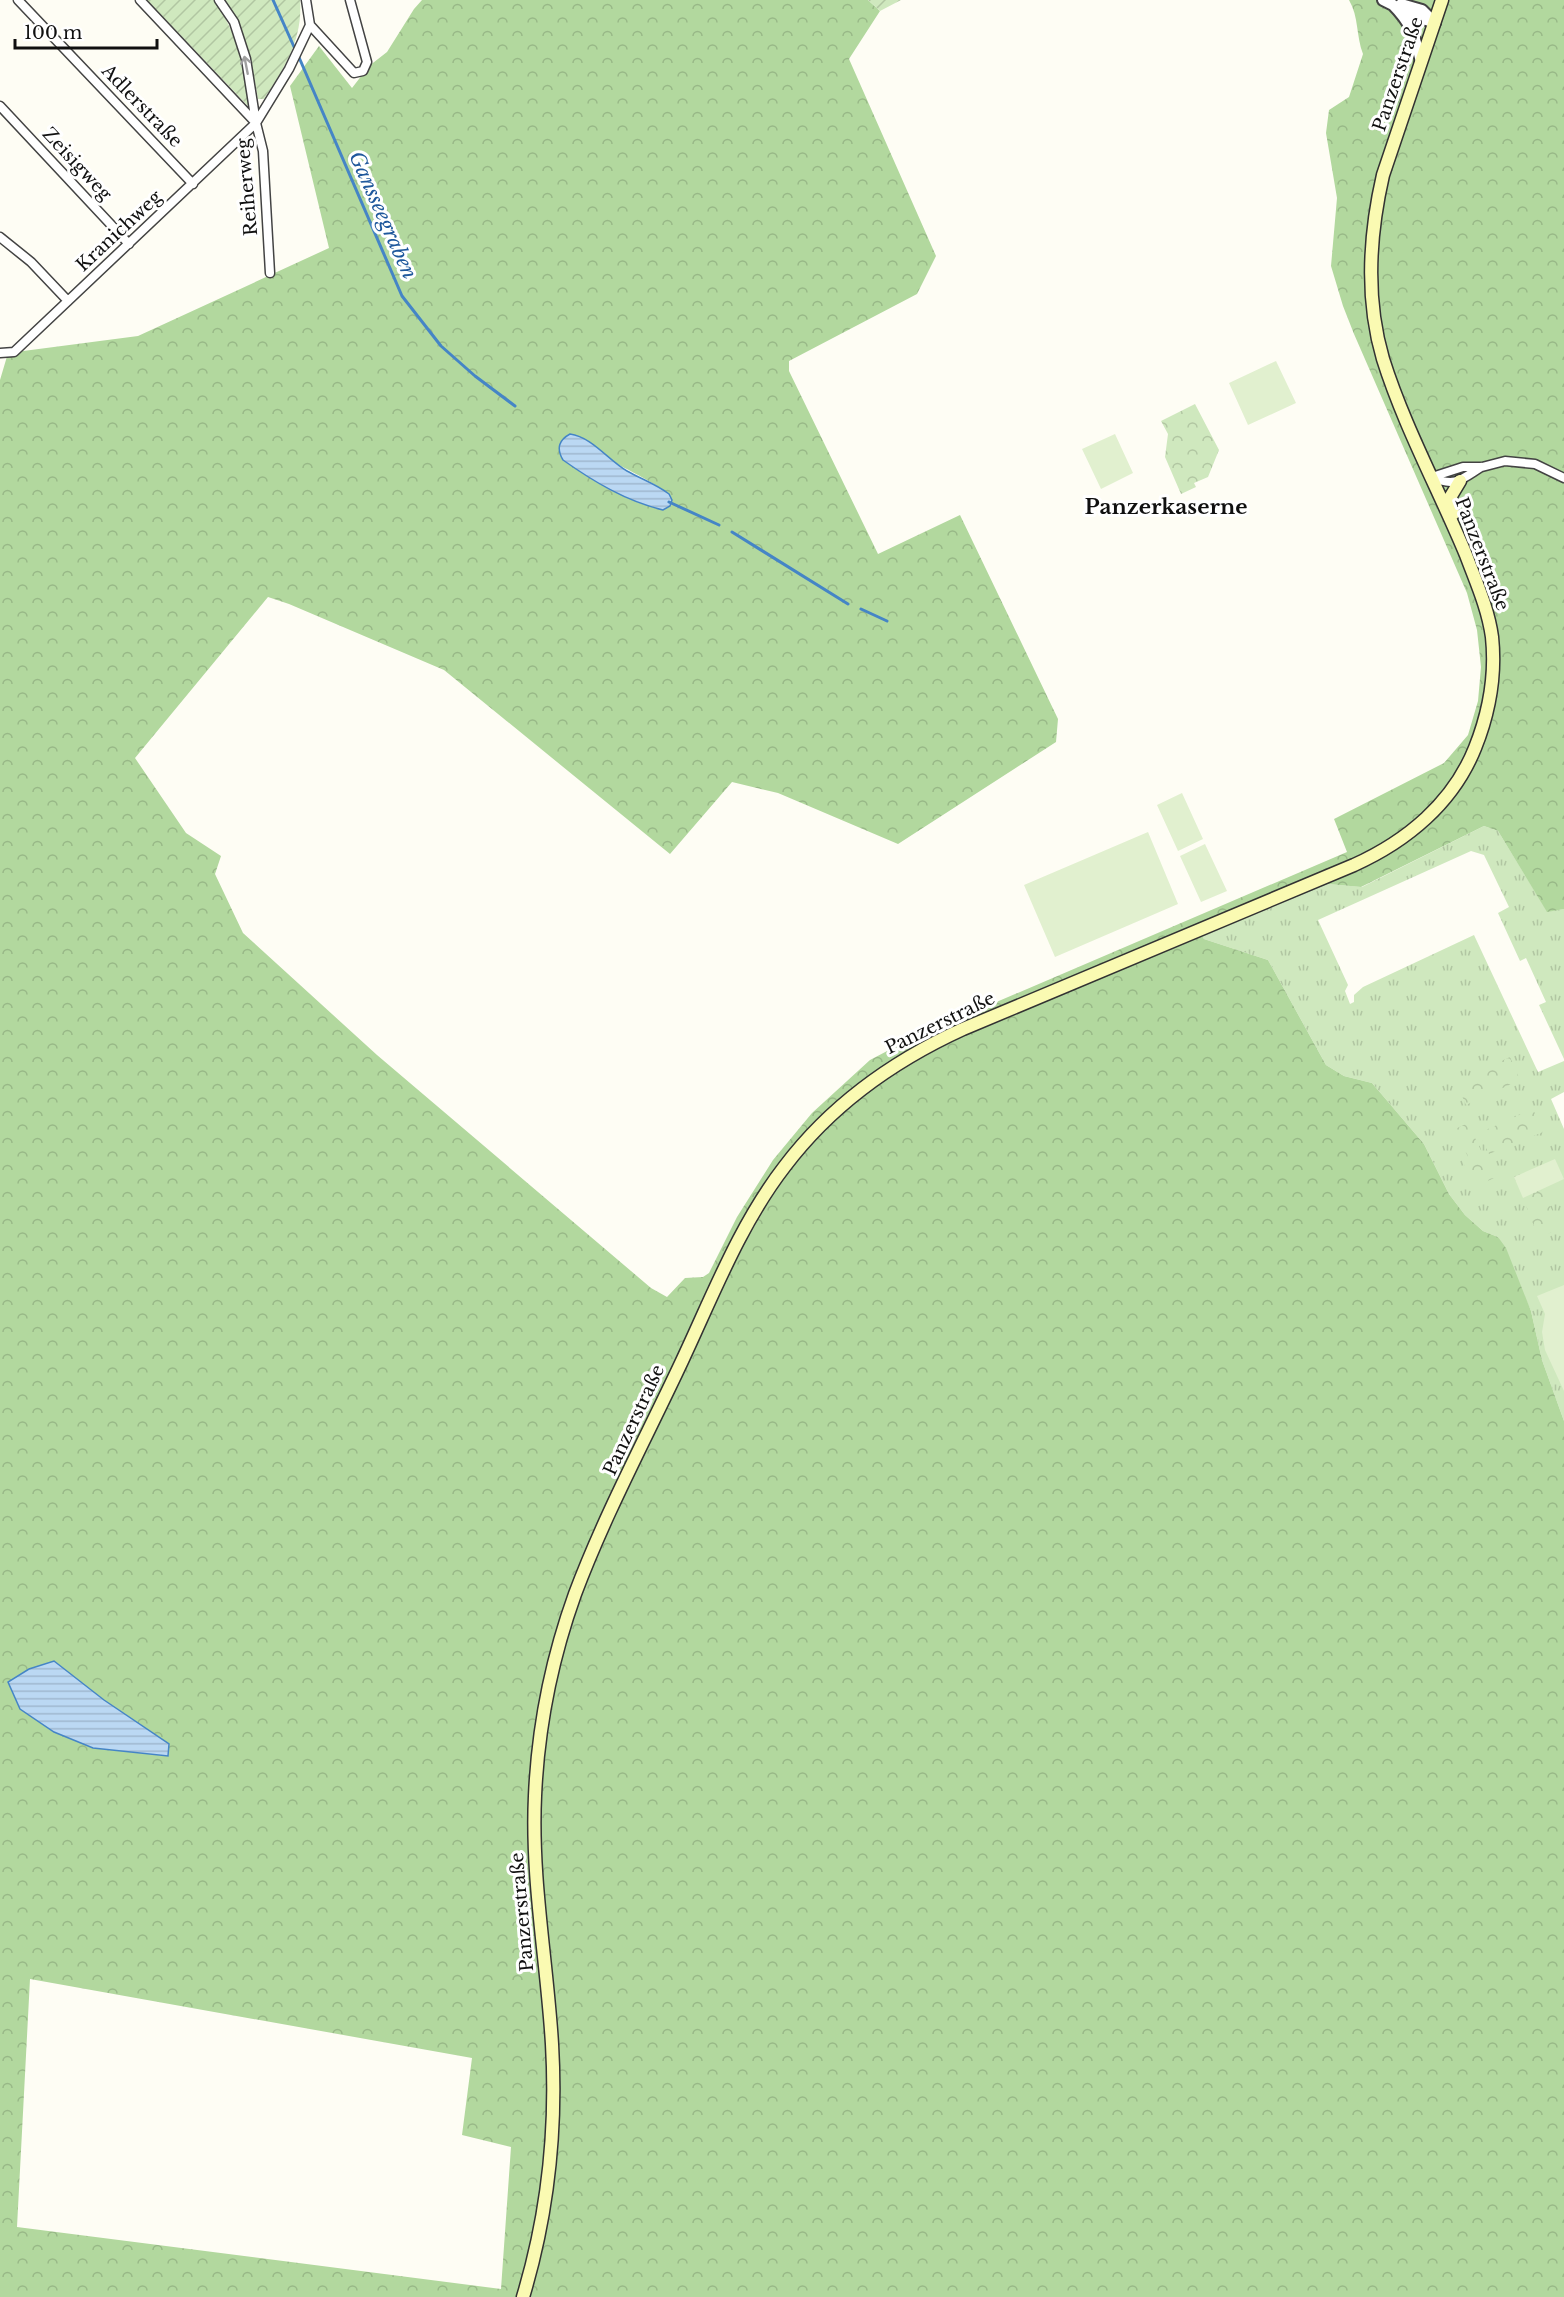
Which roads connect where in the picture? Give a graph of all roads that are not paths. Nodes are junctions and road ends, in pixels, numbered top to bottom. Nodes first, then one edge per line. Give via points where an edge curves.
1 (18, 0) edge
2 (140, 0) edge
3 (219, 0) edge
4 (306, 0) edge
5 (350, 0) edge
6 (1442, 0) edge
7 (1387, 2) edge
8 (1410, 2) edge
9 (1434, 23) junction
10 (310, 25) junction
11 (1421, 62) junction
12 (0, 106) edge
13 (256, 123) junction
14 (193, 184) junction
15 (0, 237) edge
16 (129, 244) junction
17 (270, 273) dead end
18 (68, 302) junction
19 (0, 353) edge
20 (1482, 466) junction
21 (1432, 477) junction
22 (1564, 478) edge
23 (1460, 481) junction
24 (1456, 532) junction
25 (524, 2297) edge

1 - 14 street, Adlerstraße
2 - 13 street, Reiherweg
13 -> 3 street via 246,59 234,22
4 - 10 street
5 - 10 street via 367,62 363,71 354,73
6 - 9 main road, Panzerstraße
7 - 8 street
7 - 9 street
7 - 11 street via 1408,21
8 - 9 street
9 - 11 main road, Panzerstraße
10 - 13 street, Kranichweg
11 - 21 main road, Panzerstraße via 1378,197 1371,271 1375,321 1384,359
12 - 16 street, Zeisigweg
13 - 14 street, Kranichweg
13 - 17 street, Reiherweg via 263,151
14 - 16 street, Kranichweg
15 - 18 street via 31,262
16 - 18 street, Kranichweg
18 - 19 street, Kranichweg via 14,352
20 - 21 street via 1463,467
20 - 22 street via 1505,461 1535,464
20 - 23 street
21 - 23 street via 1445,483
21 - 24 main road, Panzerstraße
23 - 24 main road via 1450,502
24 - 25 main road, Panzerstraße via 1489,619 1492,684 1471,758 1453,789 1428,818 1371,857 963,1029 909,1056 834,1111 785,1166 744,1232 610,1512 575,1595 551,1678 535,1792 535,1874 554,2086 551,2160 537,2249

